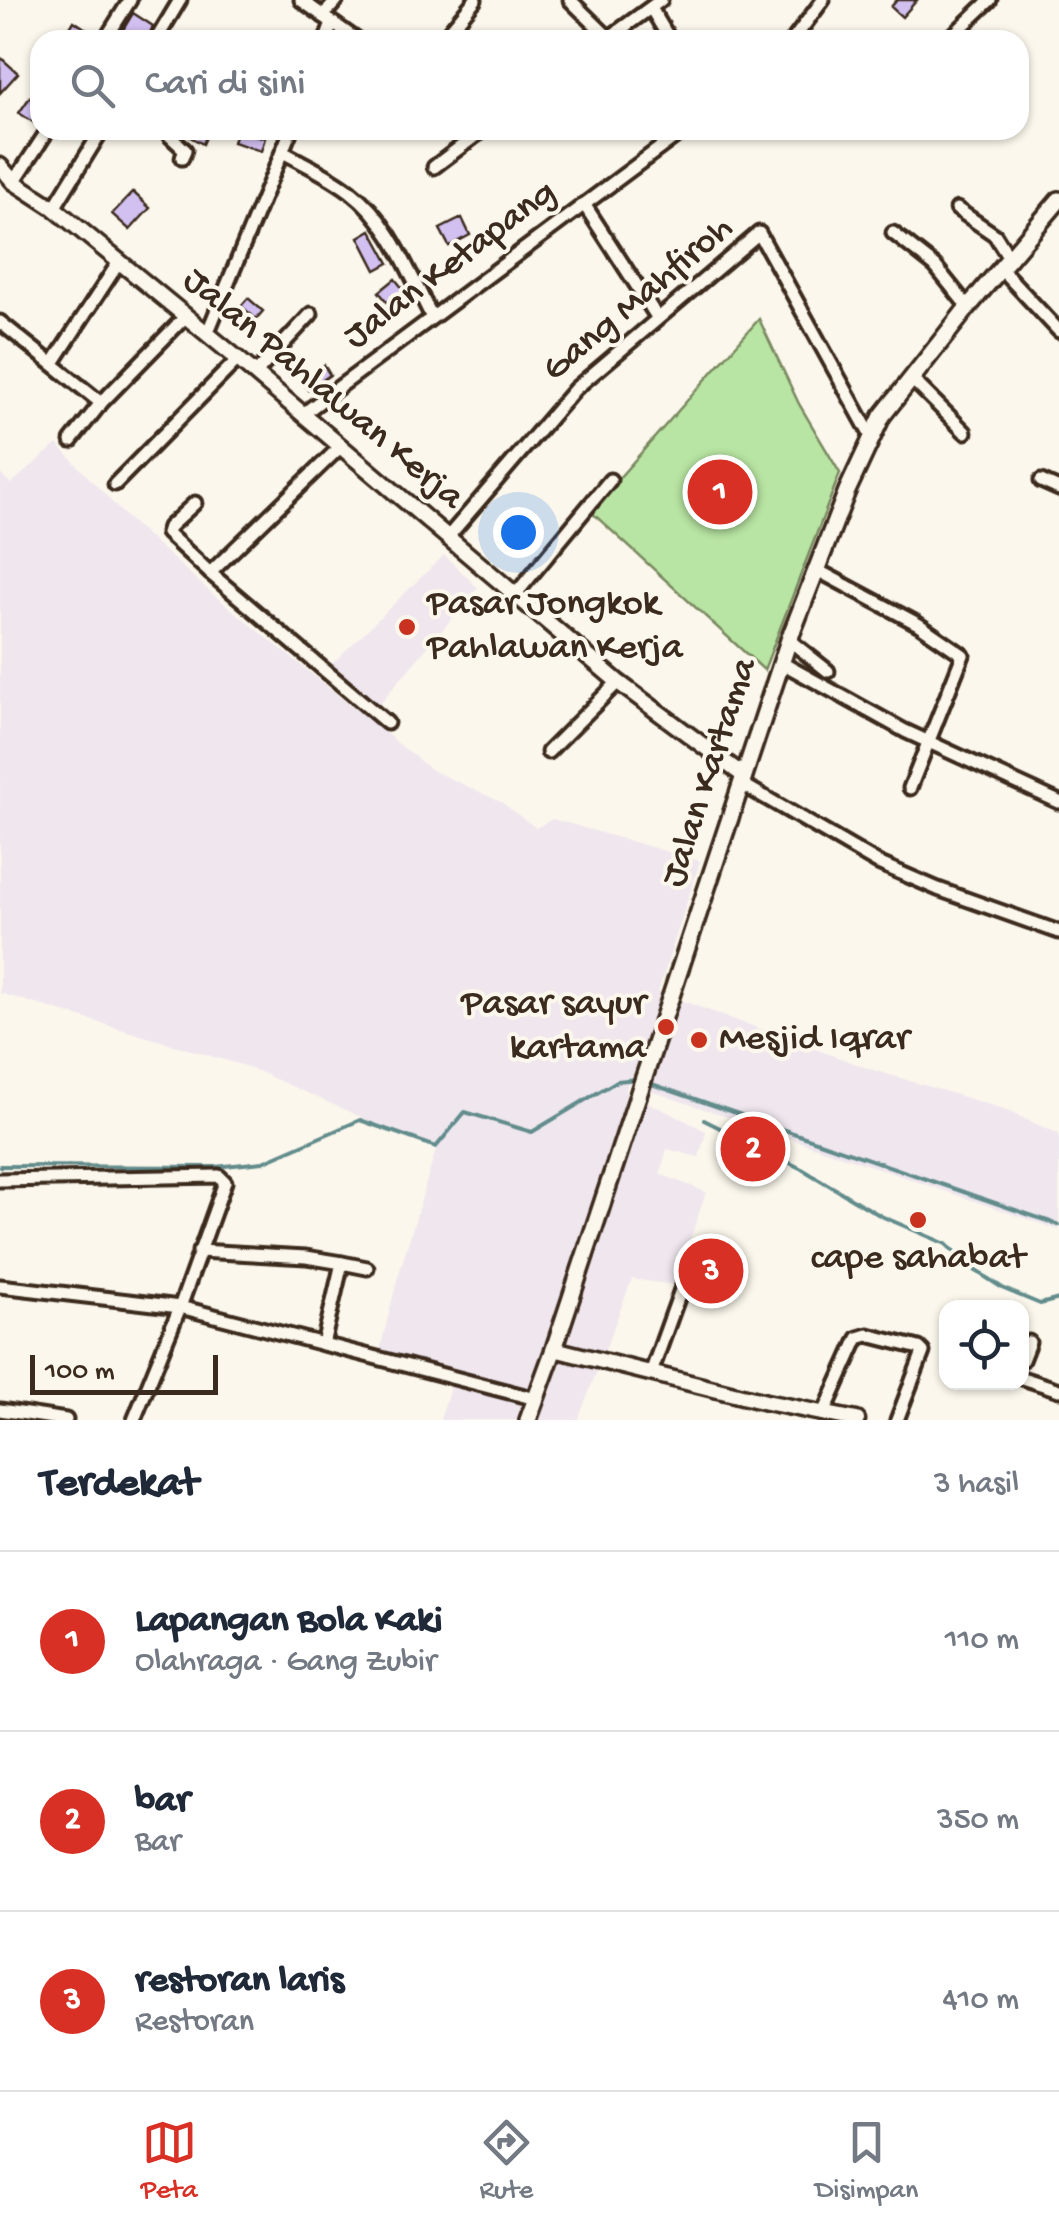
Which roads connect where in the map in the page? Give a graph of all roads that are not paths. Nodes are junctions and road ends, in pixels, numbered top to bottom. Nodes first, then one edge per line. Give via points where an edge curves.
1 (130, 0) edge
2 (180, 0) edge
3 (301, 0) edge
4 (338, 0) edge
5 (475, 0) edge
6 (570, 0) edge
7 (823, 0) edge
8 (990, 0) edge
9 (656, 4) edge
10 (328, 19) junction
11 (112, 30) edge
12 (162, 30) edge
13 (327, 30) edge
14 (343, 30) edge
15 (450, 30) edge
16 (599, 30) edge
17 (620, 30) edge
18 (666, 30) edge
19 (800, 30) edge
20 (958, 30) edge
21 (41, 140) edge
22 (96, 140) edge
23 (174, 140) edge
24 (288, 140) edge
25 (470, 140) edge
26 (670, 140) edge
27 (283, 152) junction
28 (182, 158) dead end
29 (1, 168) edge
30 (434, 168) dead end
31 (14, 182) junction
32 (1059, 200) edge
33 (584, 204) junction
34 (54, 208) junction
35 (957, 208) dead end
36 (892, 233) dead end
37 (120, 262) junction
38 (1006, 264) junction
39 (968, 307) junction
40 (311, 314) dead end
41 (432, 317) junction
42 (658, 317) junction
43 (184, 318) junction
44 (0, 322) edge
45 (1059, 331) edge
46 (208, 334) junction
47 (238, 360) junction
48 (53, 364) junction
49 (255, 374) junction
50 (911, 378) junction
51 (101, 404) junction
52 (302, 414) junction
53 (965, 432) dead end
54 (870, 436) junction
55 (71, 441) dead end
56 (340, 447) junction
57 (610, 480) dead end
58 (1042, 481) dead end
59 (115, 484) dead end
60 (1059, 489) edge
61 (195, 504) dead end
62 (447, 538) junction
63 (816, 570) junction
64 (210, 573) junction
65 (515, 595) junction
66 (789, 640) junction
67 (782, 663) junction
68 (828, 670) dead end
69 (618, 682) junction
70 (387, 723) dead end
71 (927, 742) junction
72 (548, 752) dead end
73 (743, 780) junction
74 (910, 788) dead end
75 (1059, 802) edge
76 (1059, 932) edge
77 (0, 1180) edge
78 (198, 1251) junction
79 (342, 1263) junction
80 (367, 1268) dead end
81 (0, 1286) edge
82 (682, 1287) dead end
83 (180, 1307) junction
84 (323, 1344) junction
85 (554, 1349) junction
86 (651, 1373) junction
87 (1029, 1380) edge
88 (1059, 1390) edge
89 (536, 1399) junction
90 (0, 1410) edge
91 (825, 1412) junction
92 (66, 1420) edge
93 (134, 1420) edge
94 (528, 1420) edge
95 (857, 1420) edge
96 (897, 1420) edge

1 - 11 street
2 - 12 street
3 - 10 street
4 - 10 street
5 - 15 street
6 - 16 street
7 - 19 street
8 - 20 street
9 - 17 street
9 - 18 street
10 - 13 street
10 - 14 street
21 - 31 street
22 - 34 street
23 - 28 street via 185,150
24 - 27 street
25 - 30 street
26 - 33 street, Jalan Ketapang
27 - 41 street via 342,184 368,207
27 - 46 street
29 - 31 street, Jalan Pahlawan Kerja
31 - 34 street, Jalan Pahlawan Kerja
32 - 38 main road, Jalan Kartama
33 - 41 street, Jalan Ketapang
33 - 42 street
34 - 37 street, Jalan Pahlawan Kerja
35 - 38 street via 995,235
36 - 39 street via 935,266
37 - 43 street, Jalan Pahlawan Kerja
37 - 48 street
38 - 39 main road, Jalan Kartama
38 - 45 street
39 - 50 main road, Jalan Kartama
40 - 49 street
41 - 52 street, Jalan Ketapang
42 - 54 street, Gang Mahfiroh via 759,232
42 - 62 street, Gang Mahfiroh via 575,388
43 - 46 street, Jalan Pahlawan Kerja
43 - 51 street
44 - 48 street
46 - 47 street, Jalan Pahlawan Kerja
47 - 49 street, Jalan Pahlawan Kerja
47 - 59 street
48 - 51 street
49 - 52 street, Jalan Pahlawan Kerja
50 - 53 street
50 - 54 main road, Jalan Kartama
51 - 55 street
52 - 56 street, Jalan Pahlawan Kerja
54 - 63 main road, Jalan Kartama
56 - 62 street, Jalan Pahlawan Kerja
56 - 64 street
57 - 65 street
58 - 60 street
61 - 64 street via 168,533
62 - 65 street, Jalan Pahlawan Kerja
63 - 66 main road, Jalan Kartama
63 - 71 street via 961,652
64 - 70 street
65 - 69 street, Jalan Pahlawan Kerja
66 - 67 main road, Jalan Kartama
66 - 68 street
67 - 71 street
67 - 73 main road, Jalan Kartama
69 - 72 street
69 - 73 street, Jalan Pahlawan Kerja
71 - 74 street
71 - 75 street
73 - 76 street via 878,862
73 - 85 main road, Jalan Kartama
77 - 78 street via 222,1177 224,1189
78 - 79 street
78 - 83 street
79 - 80 street
79 - 84 street
81 - 83 street
82 - 86 street
83 - 84 street
83 - 93 street
84 - 89 street
85 - 86 street
85 - 89 main road, Jalan Kartama
86 - 91 street
87 - 88 street
89 - 94 main road, Jalan Kartama
90 - 92 street
91 - 95 street
91 - 96 street via 858,1338 868,1335 922,1352

